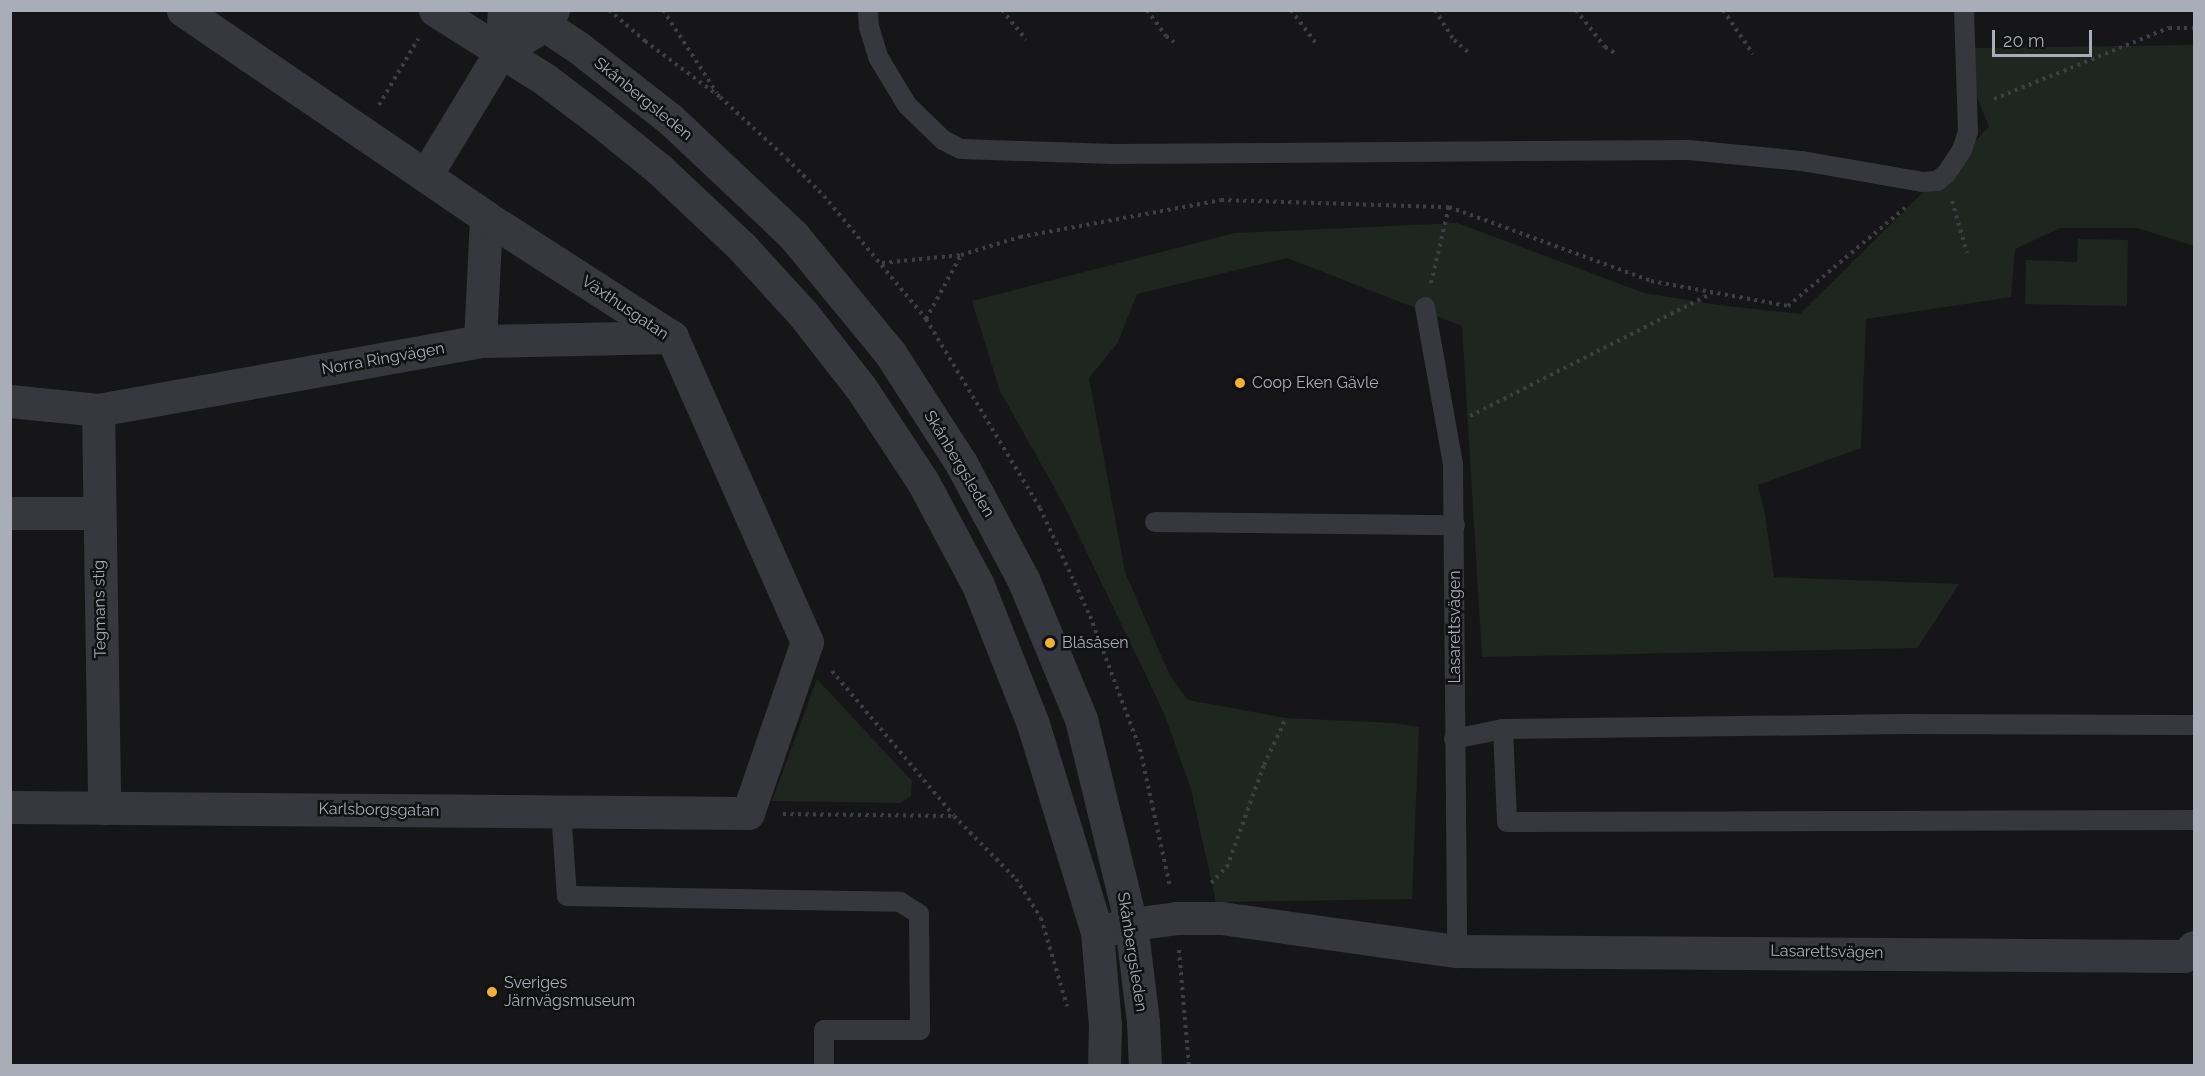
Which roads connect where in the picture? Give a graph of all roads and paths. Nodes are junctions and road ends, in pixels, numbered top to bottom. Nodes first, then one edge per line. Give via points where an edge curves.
1 (183, 10) edge
2 (435, 10) edge
3 (504, 10) edge
4 (609, 10) edge
5 (663, 10) edge
6 (868, 10) edge
7 (1002, 10) edge
8 (1147, 10) edge
9 (1291, 10) edge
10 (1435, 10) edge
11 (1576, 10) edge
12 (1723, 10) edge
13 (1964, 10) edge
14 (617, 13) edge
15 (540, 15) edge
16 (2194, 27) edge
17 (1026, 40) dead end
18 (1174, 42) dead end
19 (1318, 46) dead end
20 (501, 51) junction
21 (1468, 52) dead end
22 (1615, 53) dead end
23 (1753, 54) dead end
24 (720, 97) dead end
25 (1969, 109) junction
26 (362, 134) junction
27 (426, 175) junction
28 (1941, 178) junction
29 (1449, 207) junction
30 (486, 217) junction
31 (1967, 253) dead end
32 (961, 255) junction
33 (882, 263) dead end
34 (1713, 292) junction
35 (1425, 307) joint
36 (926, 319) dead end
37 (672, 337) junction
38 (480, 341) junction
39 (10, 401) edge
40 (98, 410) junction
41 (1453, 464) junction
42 (10, 513) edge
43 (99, 513) junction
44 (1155, 522) dead end
45 (1455, 525) junction
46 (807, 642) junction
47 (1286, 718) dead end
48 (2194, 725) edge
49 (1503, 729) junction
50 (1454, 739) junction
51 (10, 807) edge
52 (104, 808) junction
53 (561, 811) junction
54 (748, 813) junction
55 (954, 816) junction
56 (2194, 820) edge
57 (1177, 918) junction
58 (1131, 924) junction
59 (1096, 932) junction
60 (2194, 947) edge
61 (1457, 951) junction
62 (1071, 1017) dead end
63 (824, 1065) edge
64 (1104, 1065) edge
65 (1145, 1065) edge

1 - 26 street, Växthusgatan
2 - 20 street, Skånbergsleden
2 - 26 path
3 - 20 street
4 - 14 path
5 - 24 path
6 - 28 lane via 868,27 878,57 907,105 943,140 961,148 1112,154 1689,150 1822,164 1898,179
7 - 17 path
8 - 18 path
9 - 19 path
10 - 21 path via 1454,40
11 - 22 path via 1605,48
12 - 23 path
13 - 25 lane
15 - 20 street
15 - 58 street, Skånbergsleden via 670,119 793,235 890,354 962,463 1023,579 1081,719
16 - 25 path via 2169,28
20 - 27 street
20 - 59 street, Skånbergsleden via 600,121 704,210 804,315 861,388 923,482 978,585 1033,723
25 - 28 lane via 1962,150
26 - 27 street, Växthusgatan
27 - 30 street, Växthusgatan
28 - 31 path
28 - 34 path via 1788,306
29 - 32 path via 1221,200 1020,237
29 - 34 path via 1651,281
29 - 35 path
30 - 37 street, Växthusgatan
30 - 38 street
32 - 33 path
32 - 36 path
34 - 41 path via 1467,418
35 - 41 lane, Lasarettsvägen
37 - 38 street, Norra Ringvägen
37 - 46 street, Växthusgatan
38 - 40 street, Norra Ringvägen
39 - 40 street, Norra Ringvägen
40 - 43 street, Tegmans stig
41 - 45 lane, Lasarettsvägen
42 - 43 street
43 - 52 street, Tegmans stig
44 - 45 lane
45 - 50 lane, Lasarettsvägen
46 - 54 street
46 - 55 path
47 - 57 path via 1264,765 1227,867
48 - 49 lane
49 - 50 lane
49 - 56 lane via 1507,822
50 - 61 lane, Lasarettsvägen
51 - 52 street, Karlsborgsgatan
52 - 53 street, Karlsborgsgatan
53 - 54 street, Karlsborgsgatan
53 - 63 lane via 567,896 900,902 920,914 920,1030 824,1030
54 - 55 path
55 - 62 path via 1016,879 1041,918
57 - 58 street, Lasarettsvägen
57 - 61 street, Lasarettsvägen via 1221,918
58 - 59 street, Lasarettsvägen
58 - 65 street, Skånbergsleden
59 - 64 street, Skånbergsleden via 1105,1025
60 - 61 street, Lasarettsvägen via 2184,956

